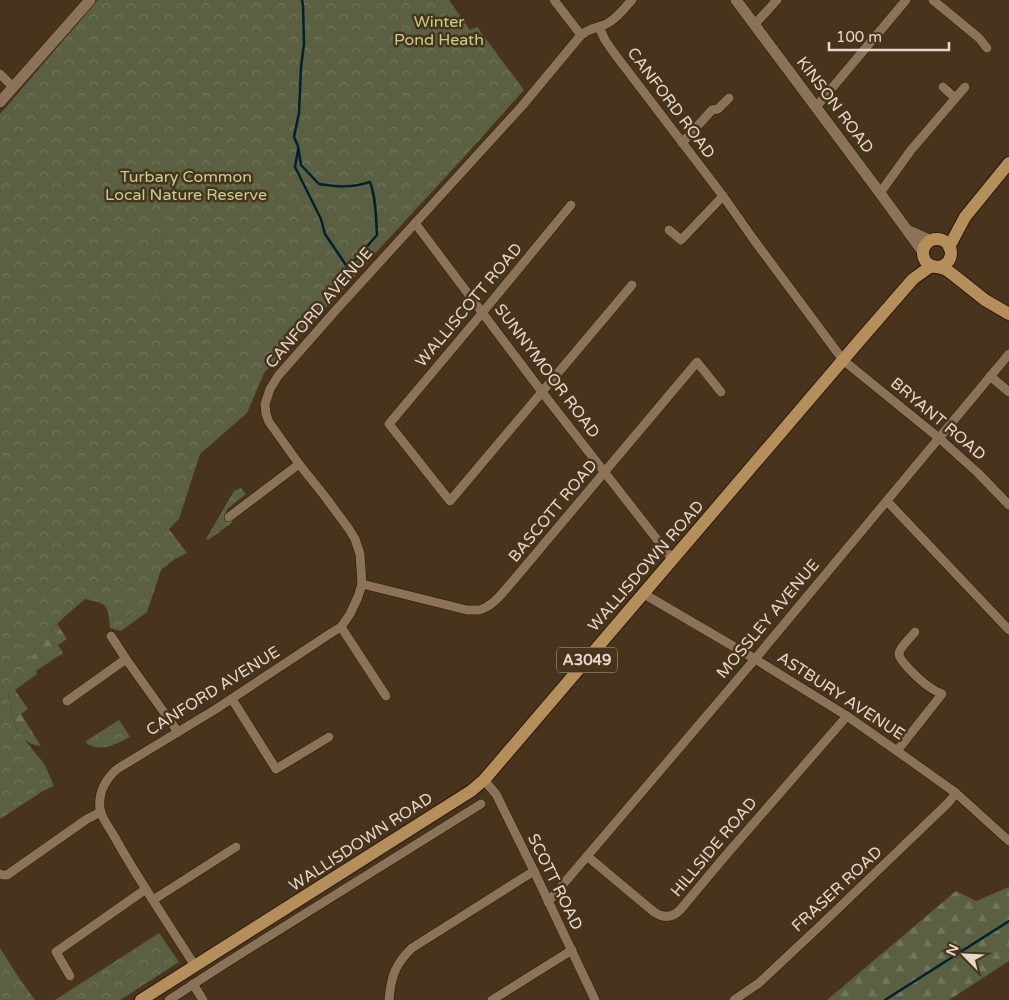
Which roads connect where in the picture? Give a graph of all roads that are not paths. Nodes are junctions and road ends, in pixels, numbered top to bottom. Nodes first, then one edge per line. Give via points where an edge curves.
1 (90, 0) edge
2 (554, 0) edge
3 (632, 0) edge
4 (736, 0) edge
5 (777, 0) edge
6 (906, 0) edge
7 (933, 0) edge
8 (754, 25) junction
9 (598, 27) junction
10 (581, 35) junction
11 (987, 48) dead end
12 (0, 74) edge
13 (14, 86) junction
14 (943, 87) dead end
15 (966, 87) dead end
16 (729, 98) dead end
17 (955, 98) junction
18 (0, 102) edge
19 (816, 107) junction
20 (682, 143) junction
21 (1009, 163) edge
22 (880, 193) junction
23 (723, 196) junction
24 (572, 205) dead end
25 (965, 217) junction
26 (415, 223) junction
27 (669, 230) dead end
28 (907, 230) junction
29 (934, 240) junction
30 (950, 249) junction
31 (928, 260) junction
32 (965, 284) junction
33 (632, 285) dead end
34 (483, 312) junction
35 (1009, 314) edge
36 (1009, 354) edge
37 (843, 360) junction
38 (990, 376) junction
39 (542, 392) junction
40 (721, 392) dead end
41 (1009, 392) edge
42 (939, 438) junction
43 (299, 464) junction
44 (605, 472) junction
45 (887, 501) junction
46 (1009, 505) edge
47 (229, 517) dead end
48 (673, 560) junction
49 (362, 584) junction
50 (644, 594) junction
51 (341, 627) junction
52 (1009, 630) edge
53 (914, 632) dead end
54 (111, 636) dead end
55 (126, 659) junction
56 (755, 659) junction
57 (386, 696) dead end
58 (232, 699) junction
59 (67, 701) dead end
60 (847, 716) junction
61 (178, 732) junction
62 (329, 737) dead end
63 (898, 751) junction
64 (484, 780) junction
65 (956, 793) junction
66 (481, 804) dead end
67 (101, 812) junction
68 (1009, 841) edge
69 (236, 847) dead end
70 (587, 856) junction
71 (534, 871) junction
72 (0, 874) edge
73 (146, 890) junction
74 (153, 900) junction
75 (548, 902) junction
76 (572, 950) junction
77 (196, 966) junction
78 (70, 976) dead end
79 (193, 984) junction
80 (154, 996) edge
81 (141, 1000) edge
82 (169, 1000) edge
83 (203, 1000) edge
84 (389, 1000) edge
85 (492, 1000) edge
86 (595, 1000) edge
87 (734, 1000) edge

1 - 13 street
2 - 10 street
3 - 9 street, CANFORD AVENUE via 610,22
4 - 8 street, KINSON ROAD
5 - 8 street
6 - 19 street
7 - 11 street
8 - 19 street, KINSON ROAD
9 - 10 street, CANFORD AVENUE via 590,28
9 - 20 street, CANFORD ROAD
10 - 26 street, CANFORD AVENUE via 522,106
12 - 13 street
13 - 18 street
14 - 17 street
15 - 17 street
16 - 20 street via 718,109 712,110
17 - 22 street
19 - 22 street, KINSON ROAD
20 - 23 street, CANFORD ROAD
21 - 25 main road
22 - 28 street, KINSON ROAD
23 - 27 street via 681,240
23 - 37 street, CANFORD ROAD
24 - 34 street, WALLISCOTT ROAD
25 - 29 main road
25 - 30 main road
26 - 34 street, SUNNYMOOR ROAD
26 - 43 street, CANFORD AVENUE via 278,376 270,389 265,404 267,418
28 - 29 street
28 - 31 street, KINSON ROAD
29 - 30 main road via 944,241
29 - 31 main road via 924,247
30 - 31 main road, WALLISDOWN ROAD via 950,258 945,264 937,267
30 - 32 main road
31 - 32 main road
31 - 37 main road, WALLISDOWN ROAD / A3049
32 - 35 main road
33 - 39 street
34 - 39 street, SUNNYMOOR ROAD
34 - 39 street, WALLISCOTT ROAD via 389,424 450,501
36 - 38 street, MOSSLEY AVENUE
37 - 42 street, BRYANT ROAD
37 - 48 main road, WALLISDOWN ROAD / A3049
38 - 41 street
38 - 42 street, MOSSLEY AVENUE
39 - 44 street, SUNNYMOOR ROAD
40 - 44 street, BASCOTT ROAD via 697,362
42 - 45 street, MOSSLEY AVENUE
42 - 46 street, BRYANT ROAD
43 - 47 street
43 - 49 street, CANFORD AVENUE via 355,539 360,554
44 - 48 street, SUNNYMOOR ROAD
44 - 49 street, BASCOTT ROAD via 488,606 467,610
45 - 52 street
45 - 56 street, MOSSLEY AVENUE
48 - 50 main road, WALLISDOWN ROAD / A3049
49 - 51 street, CANFORD AVENUE
50 - 56 street, ASTBURY AVENUE
50 - 64 main road, WALLISDOWN ROAD / A3049
51 - 57 street
51 - 58 street, CANFORD AVENUE
53 - 63 street via 899,656 928,686 942,694
54 - 55 street
55 - 59 street
55 - 61 street
56 - 60 street, ASTBURY AVENUE
56 - 70 street, MOSSLEY AVENUE
58 - 61 street, CANFORD AVENUE
58 - 62 street via 276,769
60 - 63 street, ASTBURY AVENUE
60 - 70 street, HILLSIDE ROAD via 674,915 654,912
61 - 67 street, CANFORD AVENUE via 112,774 101,794
63 - 65 street, ASTBURY AVENUE
64 - 71 street, SCOTT ROAD via 496,794
64 - 77 main road, WALLISDOWN ROAD / A3049
65 - 68 street, ASTBURY AVENUE
65 - 87 street, FRASER ROAD via 759,983
66 - 79 street, WALLISDOWN ROAD
67 - 72 street via 7,875
67 - 73 street
69 - 74 street
70 - 75 street, MOSSLEY AVENUE
71 - 75 street, SCOTT ROAD
71 - 84 street via 412,948 395,970
73 - 74 street
73 - 78 street via 56,952
74 - 77 street
75 - 76 street, SCOTT ROAD
76 - 85 street
76 - 86 street, SCOTT ROAD
77 - 80 main road, WALLISDOWN ROAD / A3049
79 - 82 street, WALLISDOWN ROAD
79 - 83 street
80 - 81 main road, WALLISDOWN ROAD / A3049

